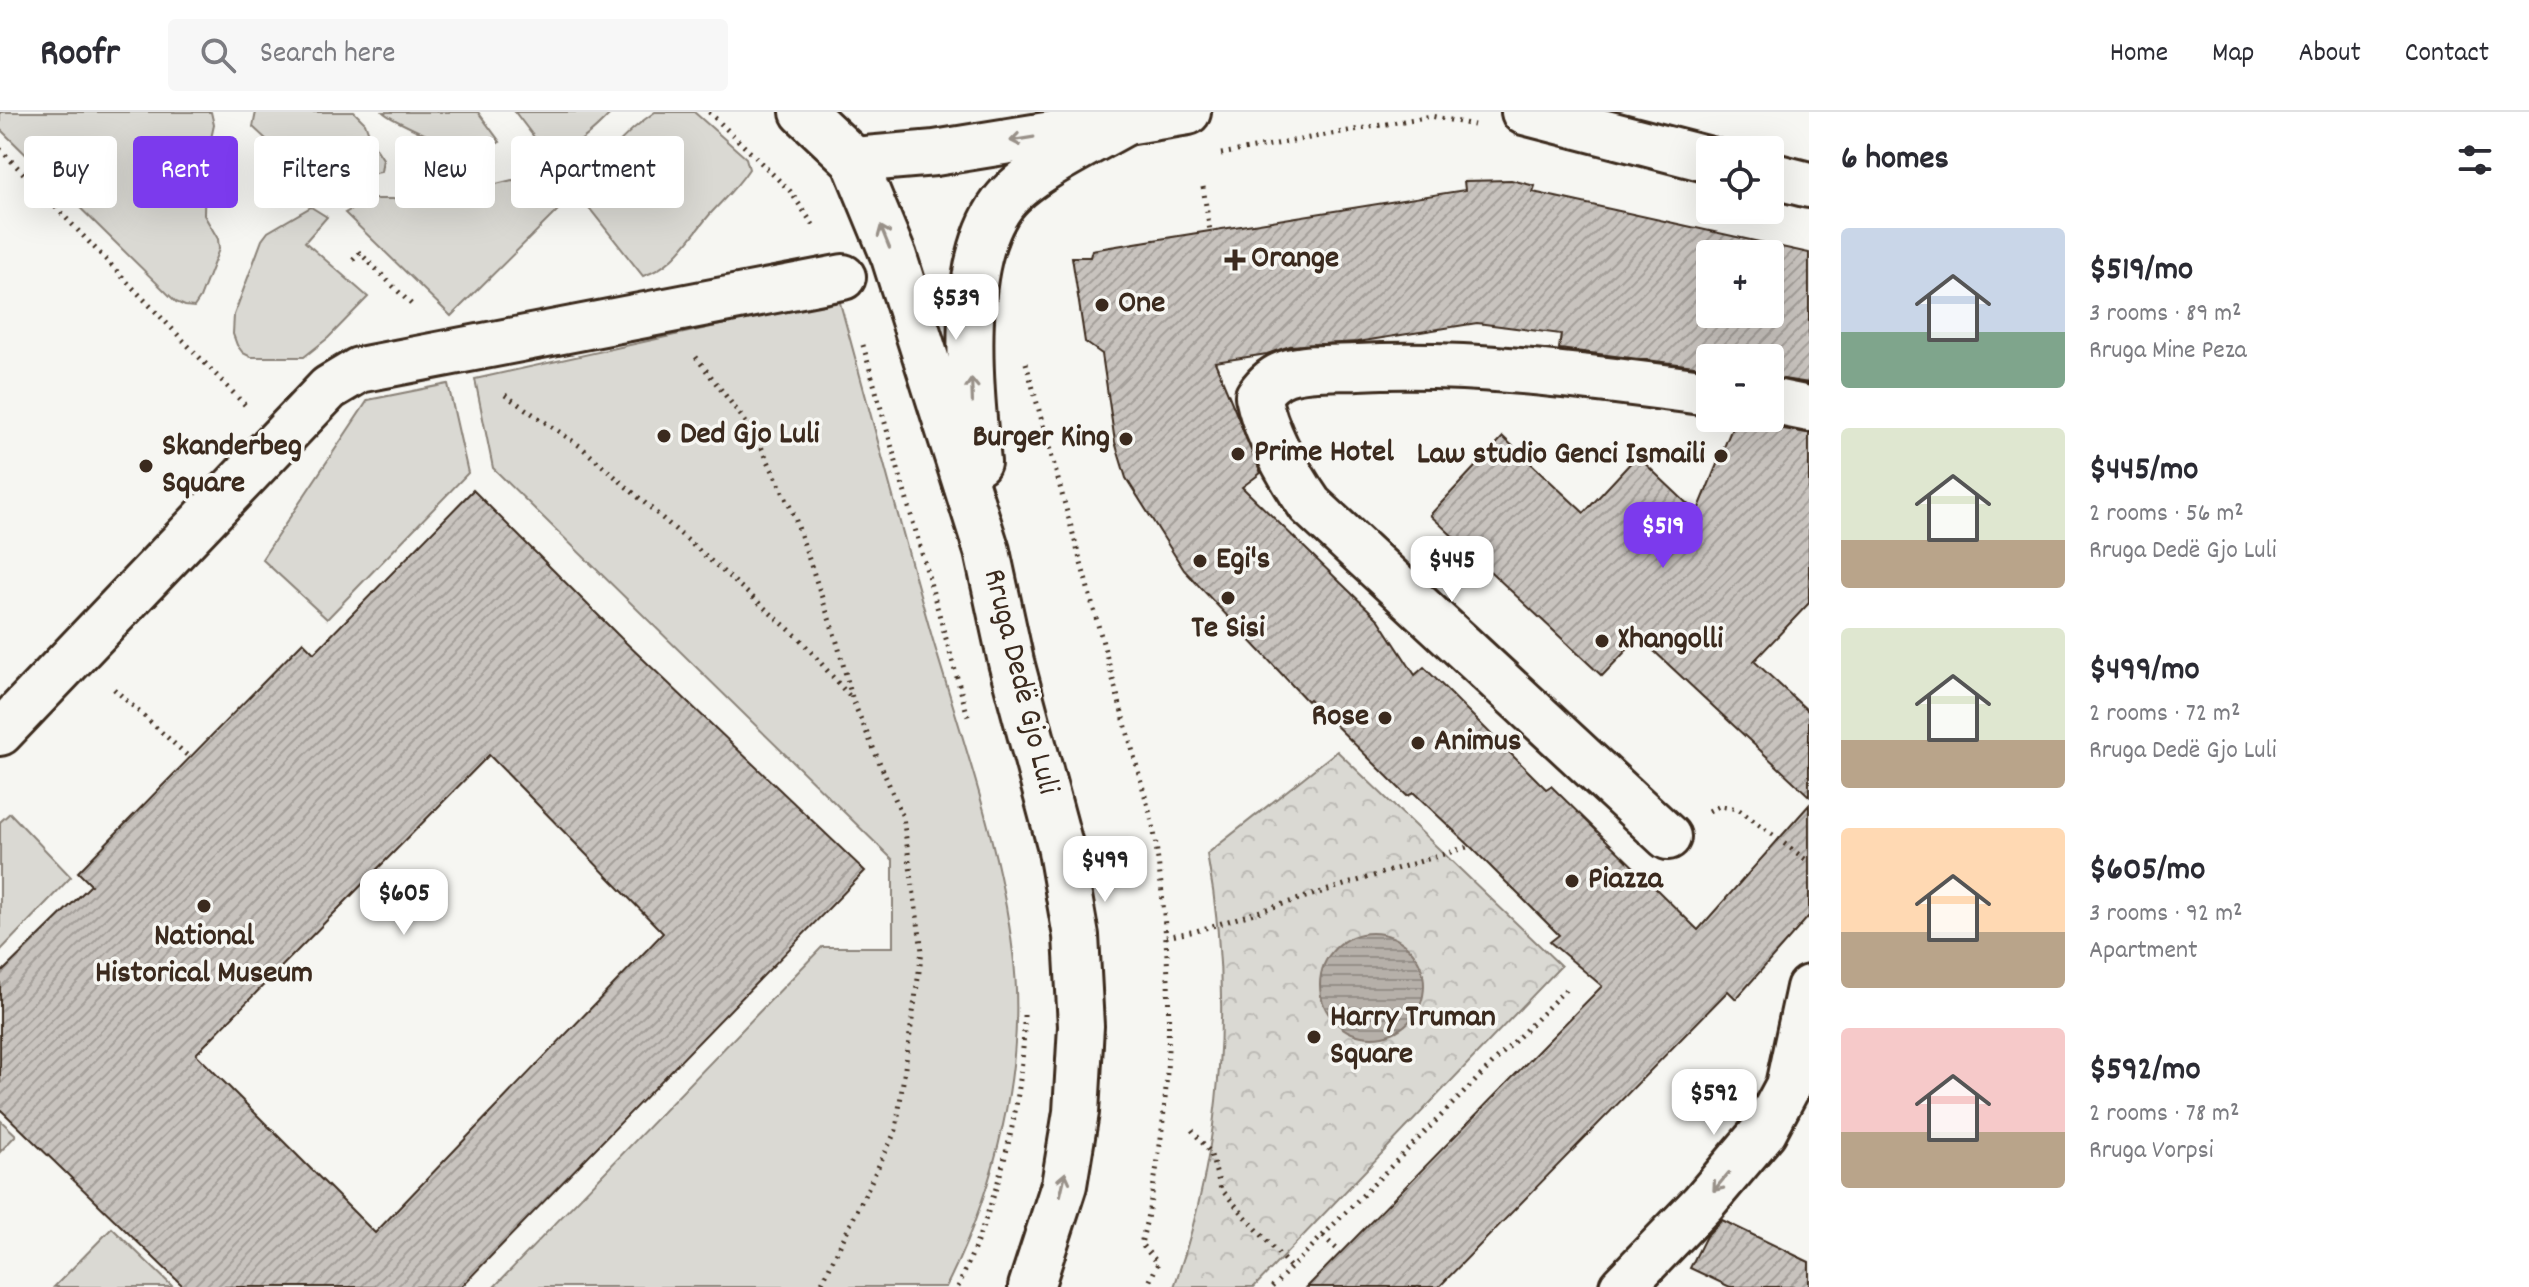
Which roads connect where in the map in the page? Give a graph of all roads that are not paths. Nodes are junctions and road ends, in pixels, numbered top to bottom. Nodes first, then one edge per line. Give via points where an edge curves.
1 (803, 112) edge
2 (1188, 112) edge
3 (1524, 112) edge
4 (1671, 112) edge
5 (1126, 122) junction
6 (1696, 147) edge
7 (1696, 156) edge
8 (854, 160) junction
9 (1784, 179) edge
10 (1809, 185) edge
11 (843, 277) road end
12 (1696, 391) edge
13 (1784, 404) edge
14 (1809, 409) edge
15 (987, 551) junction
16 (0, 733) edge
17 (1668, 837) road end
18 (1809, 988) edge
19 (1031, 1287) edge
20 (1622, 1287) edge

1 - 8 street, Rruga Dedë Gjo Luli
2 - 5 street
3 - 7 street
4 - 6 street
5 -> 8 street via 935,153
15 -> 5 street via 970,349 970,306 986,237 1002,203 1022,184
15 -> 8 street, Rruga Dedë Gjo Luli via 894,257
9 - 10 street
11 - 16 street via 359,370 329,388
12 - 17 street via 1413,364 1285,373 1258,396 1274,440 1310,505
13 - 14 street
19 -> 15 street, Rruga Dedë Gjo Luli via 1064,1185 1076,1112 1081,1026 1076,936 1060,845
18 -> 20 street via 1788,1086 1764,1131

